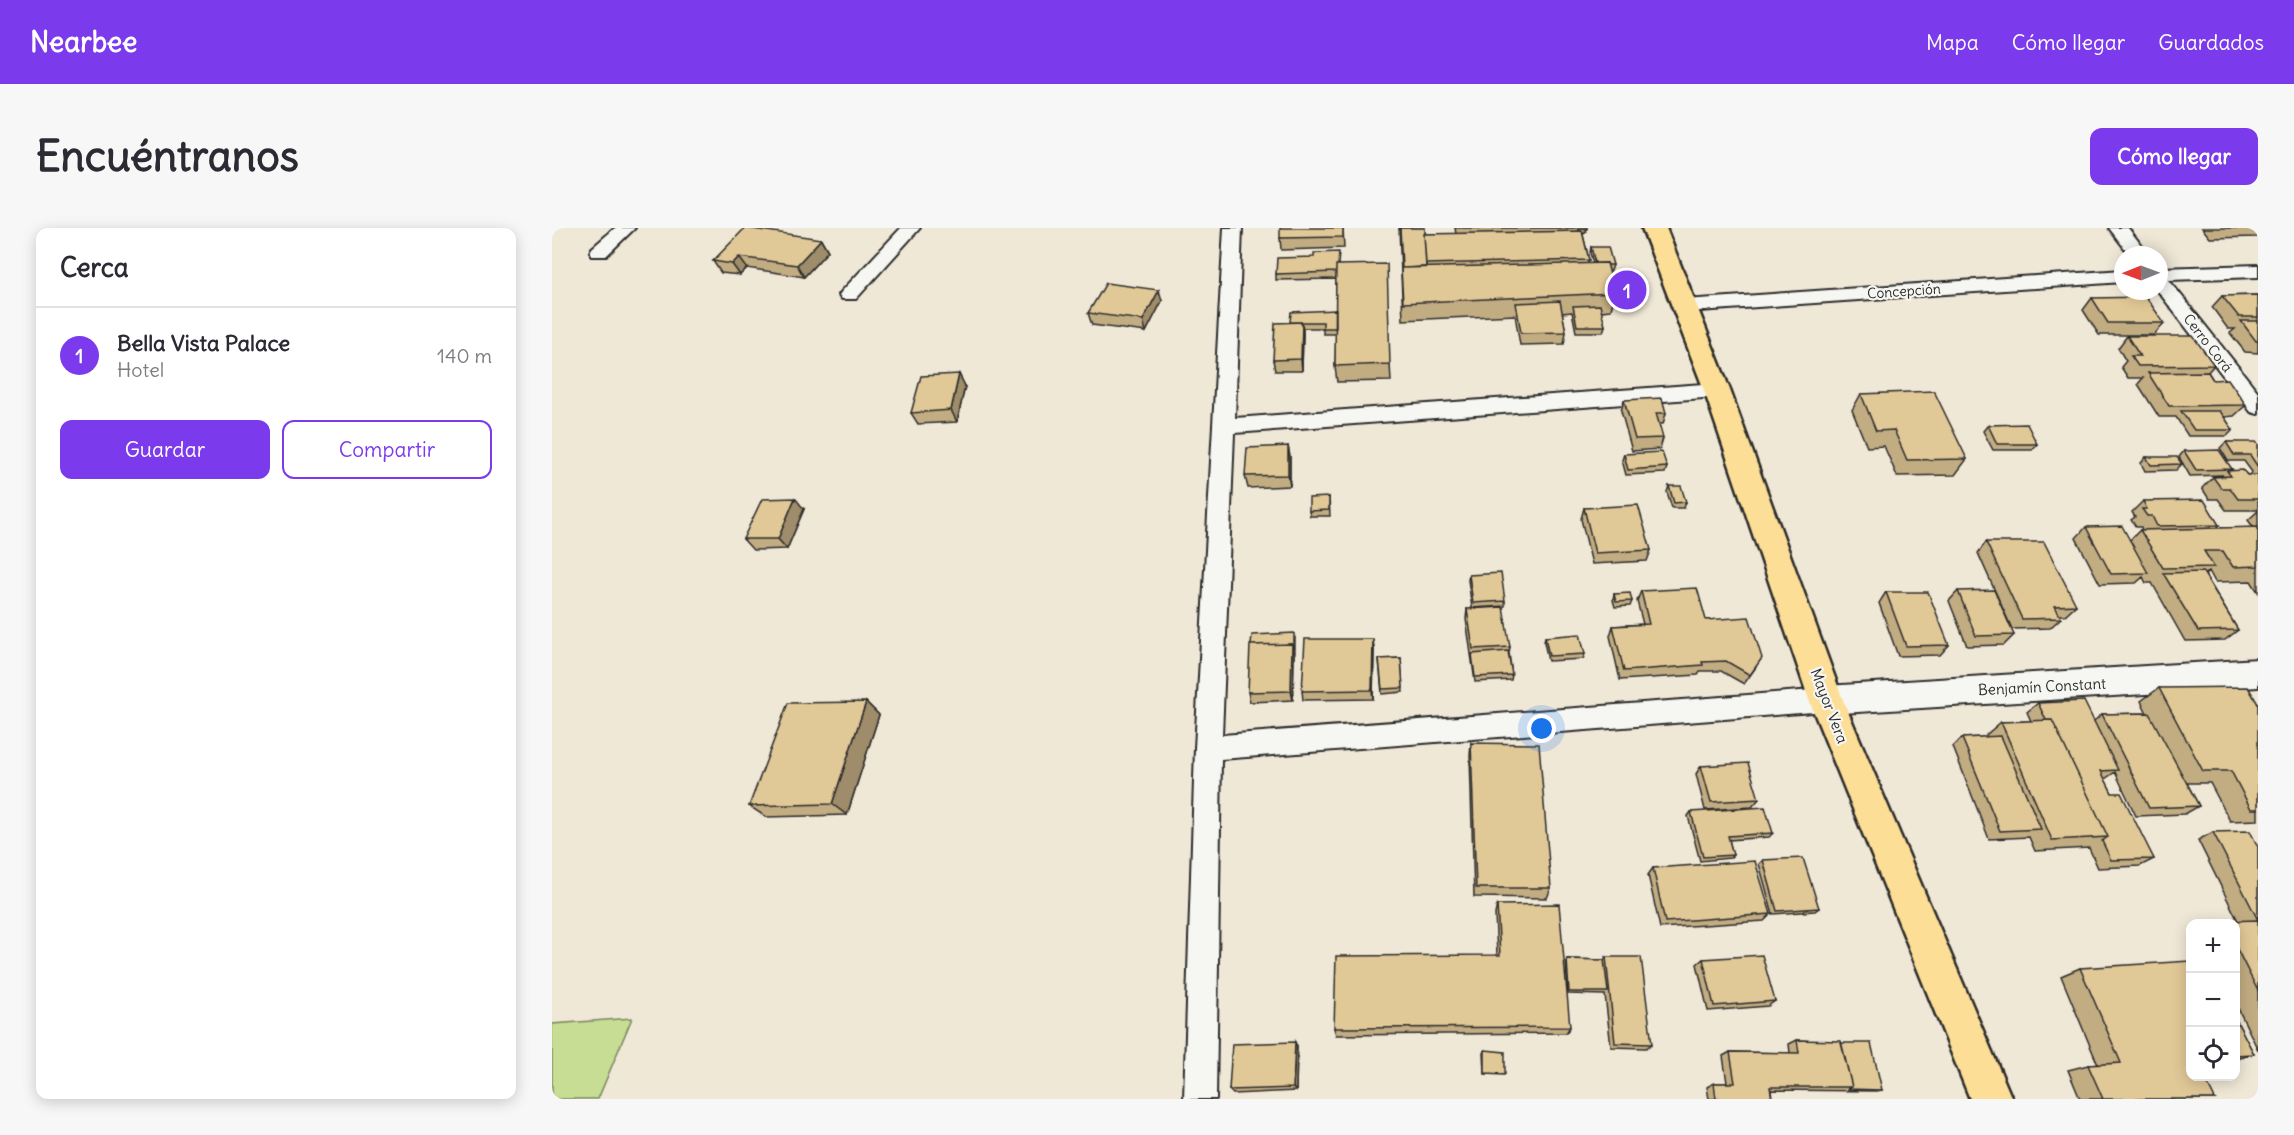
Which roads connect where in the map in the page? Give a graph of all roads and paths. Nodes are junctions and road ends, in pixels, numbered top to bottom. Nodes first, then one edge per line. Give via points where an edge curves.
1 (626, 228) edge
2 (911, 228) edge
3 (1233, 228) edge
4 (1654, 228) edge
5 (2118, 228) edge
6 (2133, 246) edge
7 (599, 252) dead end
8 (2258, 271) edge
9 (2168, 274) edge
10 (2114, 277) edge
11 (2168, 291) edge
12 (849, 295) dead end
13 (1685, 306) junction
14 (1717, 390) junction
15 (2258, 407) edge
16 (1223, 426) junction
17 (2258, 674) edge
18 (1826, 700) junction
19 (1208, 748) junction
20 (1200, 1099) edge
21 (1991, 1099) edge

1 - 7 street
2 - 12 street
3 - 16 street
4 - 13 highway, Mayor Vera
5 - 6 street
8 - 9 street
10 - 13 street, Concepción
11 - 15 street, Cerro Corá
13 - 14 highway, Mayor Vera
14 - 16 street
14 - 18 highway, Mayor Vera
16 - 19 street
17 - 18 street, Benjamín Constant
18 - 19 street
18 - 21 highway, Mayor Vera
19 - 20 street

